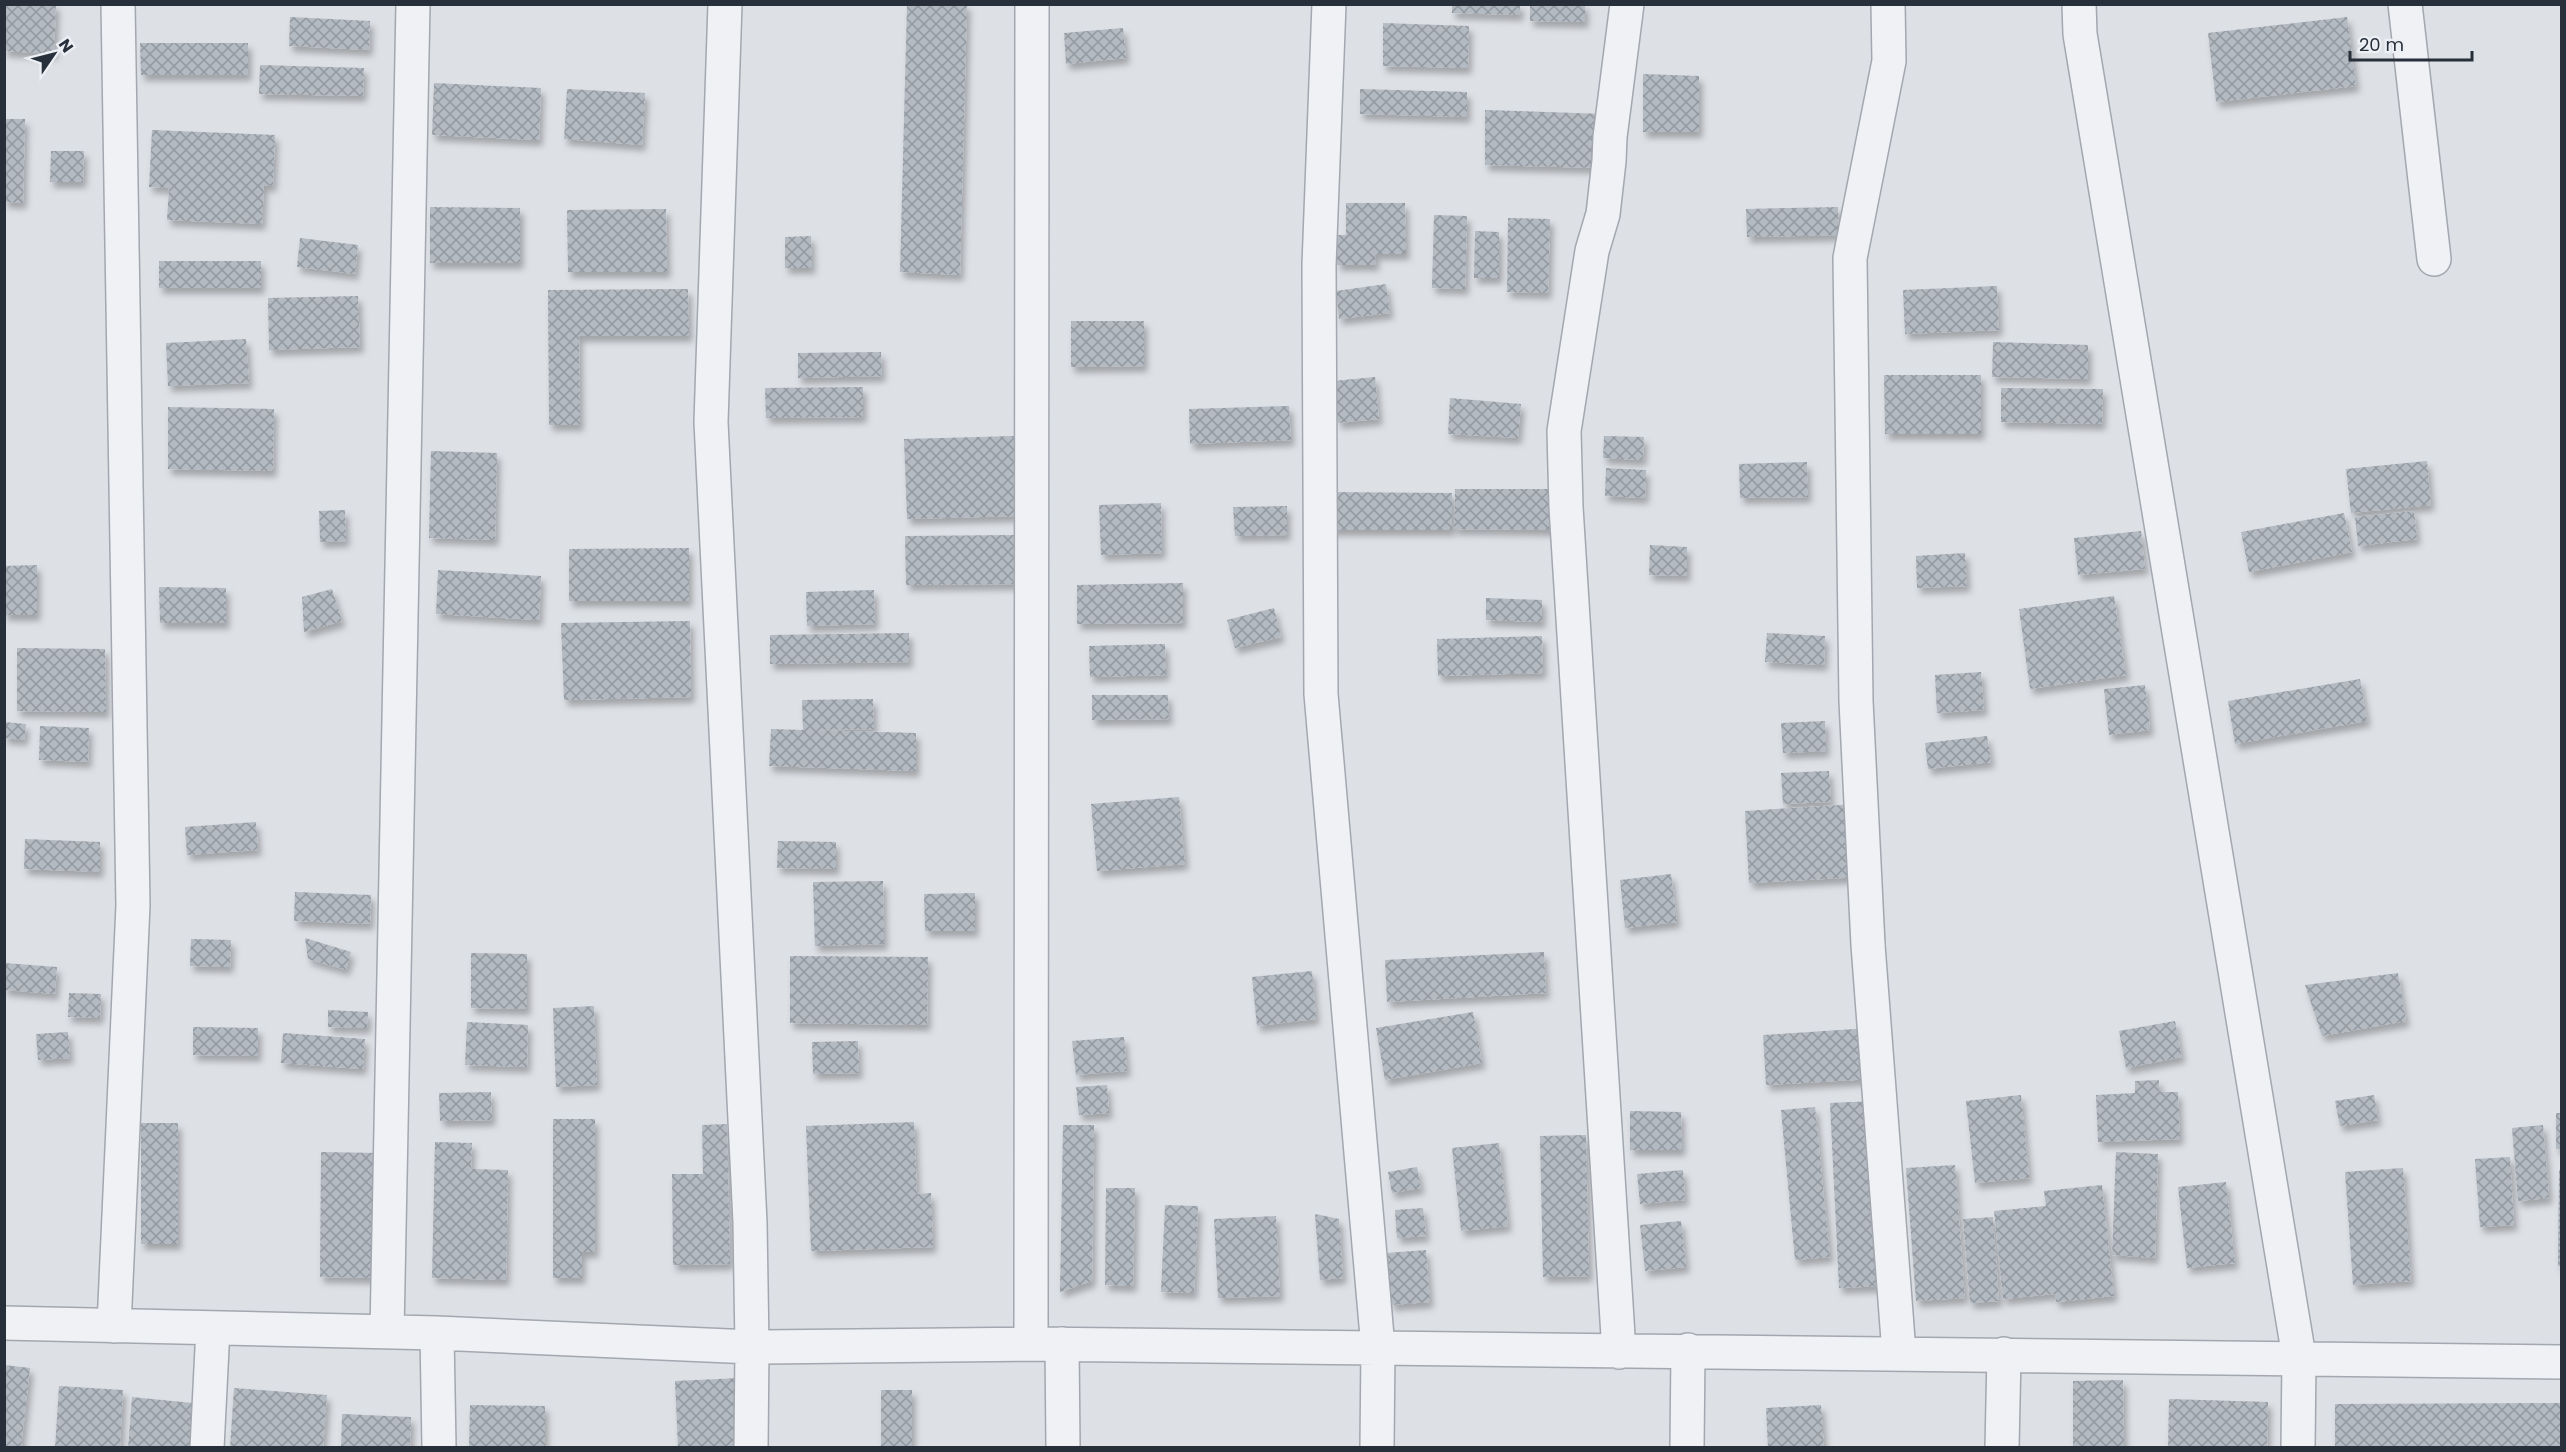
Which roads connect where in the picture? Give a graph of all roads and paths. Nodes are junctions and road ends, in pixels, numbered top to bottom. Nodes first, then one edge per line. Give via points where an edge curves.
1 (118, 4) edge
2 (413, 4) edge
3 (724, 4) edge
4 (1032, 4) edge
5 (1329, 4) edge
6 (1627, 4) edge
7 (1888, 4) edge
8 (2079, 4) edge
9 (2405, 4) edge
10 (2434, 260) dead end
11 (4, 1323) edge
12 (114, 1326) junction
13 (213, 1328) junction
14 (387, 1332) junction
15 (437, 1333) junction
16 (1046, 1344) junction
17 (752, 1347) junction
18 (1378, 1348) junction
19 (1688, 1350) junction
20 (1619, 1352) junction
21 (1899, 1353) junction
22 (2004, 1354) junction
23 (2299, 1357) junction
24 (2562, 1362) edge
25 (207, 1448) edge
26 (439, 1448) edge
27 (751, 1448) edge
28 (1063, 1448) edge
29 (1377, 1448) edge
30 (1687, 1448) edge
31 (2002, 1448) edge
32 (2298, 1448) edge

1 - 12 street via 133,905
2 - 14 street
3 - 17 street via 711,422 750,1222
4 - 16 street
5 - 18 street via 1319,265 1321,694
6 - 20 street via 1603,214 1592,251 1564,431
7 - 21 street via 1889,61 1850,258 1856,701 1868,945
8 - 23 street via 2080,34
9 - 10 street
11 - 12 street
12 - 13 street
13 - 14 street
13 - 25 street
14 - 15 street
15 - 17 street
15 - 26 street
16 - 17 street
16 - 18 street
16 - 28 street
17 - 27 street
18 - 20 street
18 - 29 street
19 - 20 street
19 - 21 street
19 - 30 street
21 - 22 street
22 - 23 street
22 - 31 street
23 - 24 street
23 - 32 street

